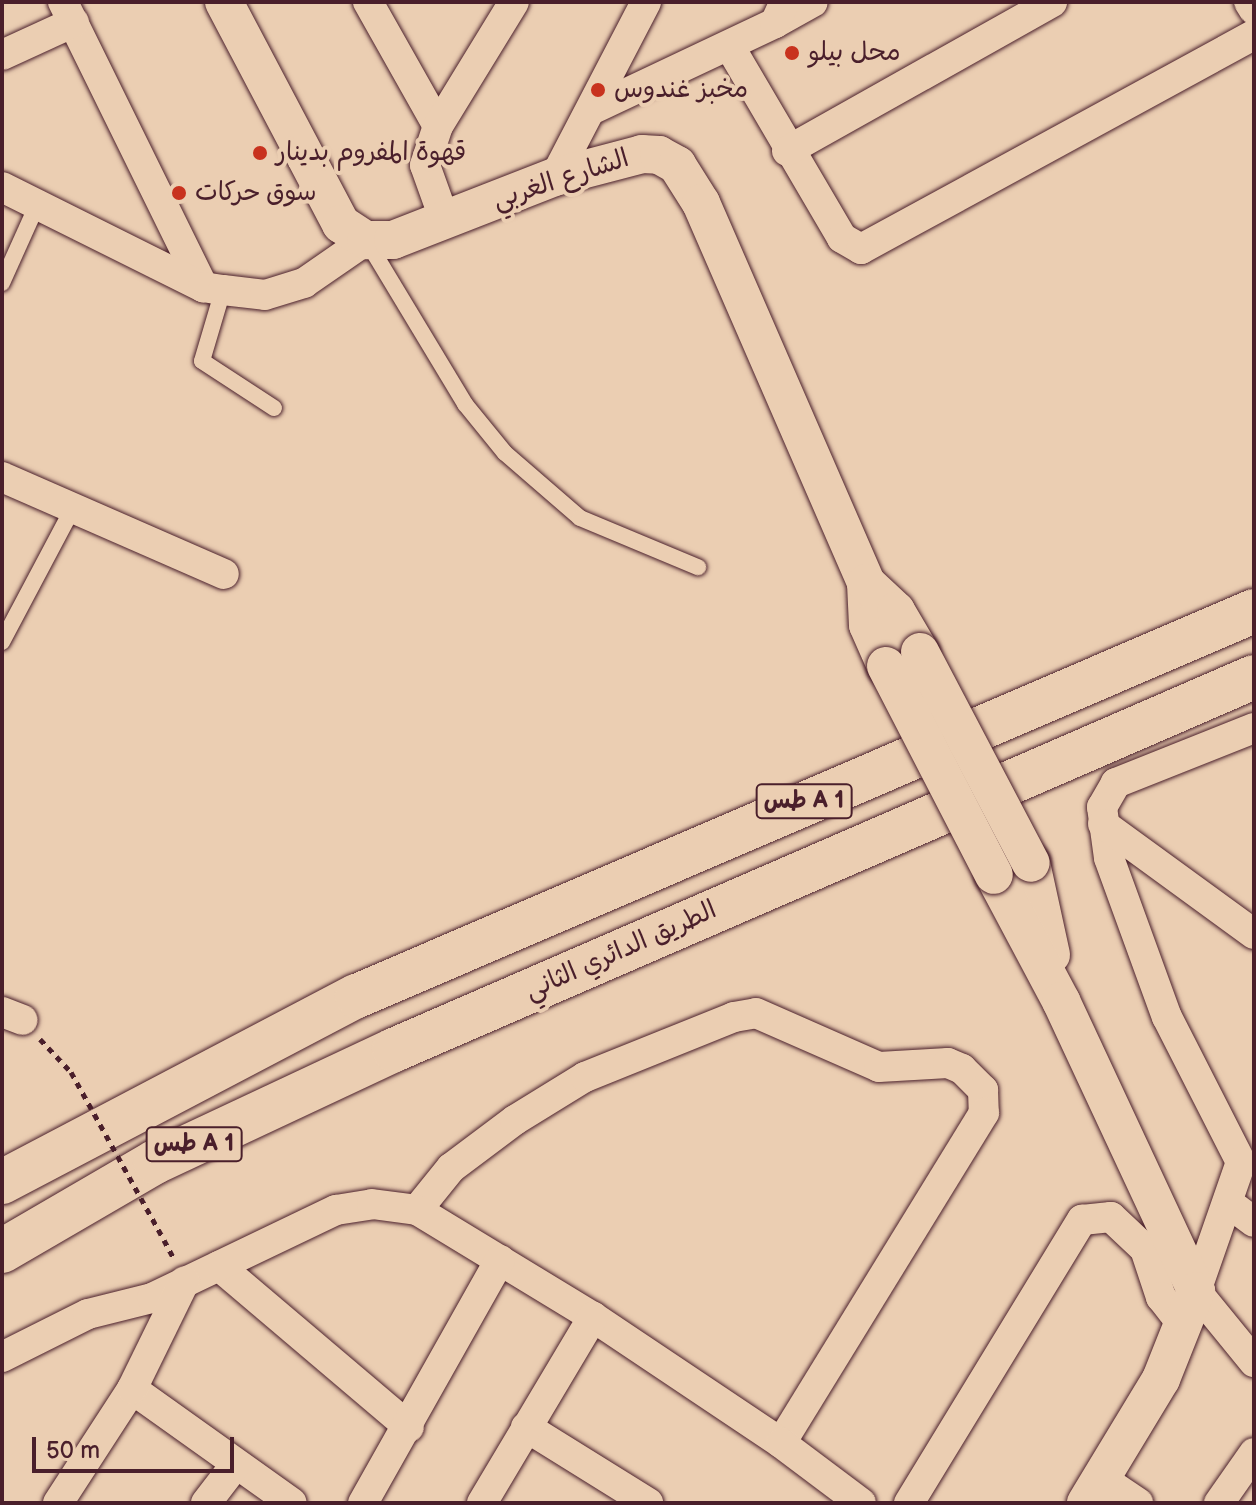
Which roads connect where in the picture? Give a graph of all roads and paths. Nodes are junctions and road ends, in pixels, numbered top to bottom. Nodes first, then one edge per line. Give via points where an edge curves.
1 (224, 2) edge
2 (368, 2) edge
3 (646, 2) edge
4 (813, 2) edge
5 (1249, 2) edge
6 (512, 3) edge
7 (1048, 3) edge
8 (1254, 10) edge
9 (68, 12) edge
10 (780, 13) edge
11 (1254, 35) edge
12 (730, 47) junction
13 (2, 55) edge
14 (591, 110) junction
15 (438, 126) junction
16 (787, 151) junction
17 (555, 177) junction
18 (2, 187) edge
19 (38, 203) junction
20 (445, 221) junction
21 (366, 240) junction
22 (2, 283) edge
23 (213, 288) junction
24 (274, 408) dead end
25 (2, 477) edge
26 (73, 508) junction
27 (698, 567) dead end
28 (224, 574) dead end
29 (1254, 611) edge
30 (2, 642) edge
31 (903, 659) junction
32 (1254, 677) edge
33 (1254, 728) edge
34 (1103, 824) junction
35 (1254, 934) edge
36 (1061, 1001) junction
37 (12, 1016) edge
38 (1248, 1154) edge
39 (2, 1182) edge
40 (417, 1210) junction
41 (1242, 1213) edge
42 (164, 1240) dead end
43 (2, 1251) edge
44 (500, 1260) junction
45 (219, 1266) junction
46 (185, 1281) junction
47 (1190, 1308) junction
48 (593, 1317) junction
49 (2, 1357) edge
50 (1254, 1362) edge
51 (132, 1389) junction
52 (409, 1427) junction
53 (526, 1427) junction
54 (781, 1443) junction
55 (1254, 1453) edge
56 (236, 1464) junction
57 (1094, 1490) edge
58 (849, 1500) edge
59 (58, 1503) edge
60 (206, 1503) edge
61 (292, 1503) edge
62 (363, 1503) edge
63 (482, 1503) edge
64 (648, 1503) edge
65 (909, 1503) edge
66 (1138, 1503) edge
67 (1219, 1503) edge

1 - 21 street via 341,224
2 - 15 street
3 - 14 street
4 - 10 street
5 - 8 street
6 - 15 street
7 - 16 street
9 - 13 street
9 - 23 street
10 - 12 street
11 - 16 street via 861,249 842,238
12 - 14 street
12 - 16 street
14 - 17 street
15 - 20 street via 426,176
17 - 20 street, الشارع الغربي
17 - 31 street, الشارع الغربي via 642,154 677,165 701,203 866,583 868,625
18 - 19 street
19 - 22 lane
19 - 23 street
20 - 21 street, الشارع الغربي via 393,240
21 - 23 street via 304,283 265,295
21 - 27 lane via 465,404 505,453 580,518
23 - 24 lane via 202,361
25 - 26 street
26 - 28 street
26 - 30 lane
29 - 39 highway, طس A 1 via 357,996
31 - 36 street, bridge via 994,875
31 - 36 street, bridge via 1031,863
32 - 43 highway, الطريق الدائري الثاني / طس A 1 via 394,1050 155,1162
33 - 34 street via 1116,783 1102,807
34 - 35 street
34 - 38 street via 1109,858 1167,1017
36 - 47 street
37 - 42 path, bridge via 71,1072
38 - 41 street
40 - 44 street
40 - 45 street via 372,1204 336,1210
40 - 54 street via 451,1168 585,1077 734,1017 756,1013 879,1067 948,1063 962,1069 983,1090 984,1113
41 - 47 street
44 - 48 street
44 - 52 street
45 - 46 street
45 - 52 street
46 - 49 street via 152,1298 88,1314
46 - 51 street
47 - 50 street
47 - 57 street via 1161,1379
47 - 65 street via 1161,1297 1145,1249 1111,1217 1082,1220
48 - 53 street
48 - 54 street
51 - 56 street
51 - 59 street
52 - 62 street
53 - 63 street
53 - 64 street
54 - 58 street
55 - 67 street
56 - 60 street
56 - 61 street
57 - 66 street

